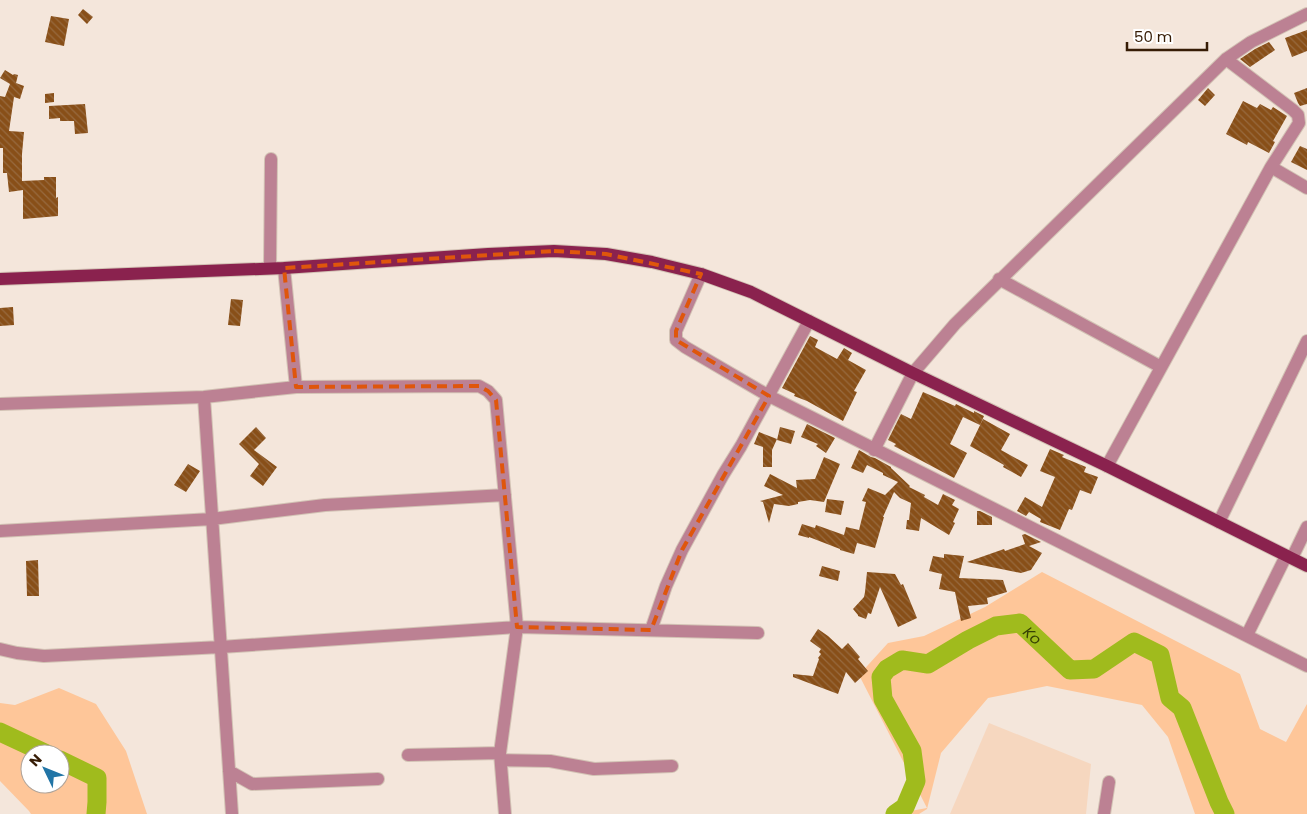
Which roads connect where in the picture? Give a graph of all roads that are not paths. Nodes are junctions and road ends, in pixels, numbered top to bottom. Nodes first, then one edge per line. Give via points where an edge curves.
1 (1307, 14) edge
2 (1226, 59) junction
3 (272, 159) dead end
4 (1270, 167) junction
5 (1307, 188) edge
6 (270, 268) junction
7 (284, 268) junction
8 (701, 274) junction
9 (0, 279) edge
10 (999, 279) junction
11 (809, 321) junction
12 (1307, 341) edge
13 (1161, 367) junction
14 (913, 373) junction
15 (296, 387) junction
16 (769, 396) junction
17 (204, 397) junction
18 (0, 404) edge
19 (874, 450) junction
20 (1107, 466) junction
21 (504, 495) junction
22 (212, 519) junction
23 (1218, 522) junction
24 (1307, 527) edge
25 (0, 531) edge
26 (1289, 557) junction
27 (1307, 566) edge
28 (517, 627) junction
29 (651, 630) junction
30 (758, 633) dead end
31 (1247, 635) junction
32 (221, 647) junction
33 (0, 649) edge
34 (1307, 666) edge
35 (408, 755) dead end
36 (500, 756) junction
37 (672, 766) dead end
38 (229, 771) junction
39 (378, 779) dead end
40 (1109, 782) dead end
41 (232, 814) edge
42 (505, 814) edge
43 (1104, 814) edge

1 - 2 street via 1251,42
2 - 4 street via 1298,115 1299,123
2 - 10 street
3 - 6 street
4 - 5 street
4 - 13 street
6 - 7 main road
6 - 9 main road
7 - 8 main road via 554,251 606,254
7 - 15 street
8 - 11 main road via 751,292
8 - 16 street via 676,332 676,340
10 - 13 street
10 - 14 street
11 - 14 main road
11 - 16 street
12 - 23 street
13 - 20 street
14 - 19 street
14 - 20 main road
15 - 17 street
15 - 21 street via 479,386 496,400
16 - 19 street
16 - 29 street via 682,550
17 - 18 street
17 - 22 street
19 - 31 street
20 - 23 main road
21 - 22 street via 325,505
21 - 28 street
22 - 25 street
22 - 32 street
23 - 26 main road
24 - 26 street
26 - 27 main road
26 - 31 street
28 - 29 street
28 - 32 street
28 - 36 street
29 - 30 street
31 - 34 street
32 - 33 street via 44,656
32 - 38 street
35 - 36 street
36 - 37 street via 594,769
36 - 42 street
38 - 39 street via 252,784
38 - 41 street
40 - 43 street

